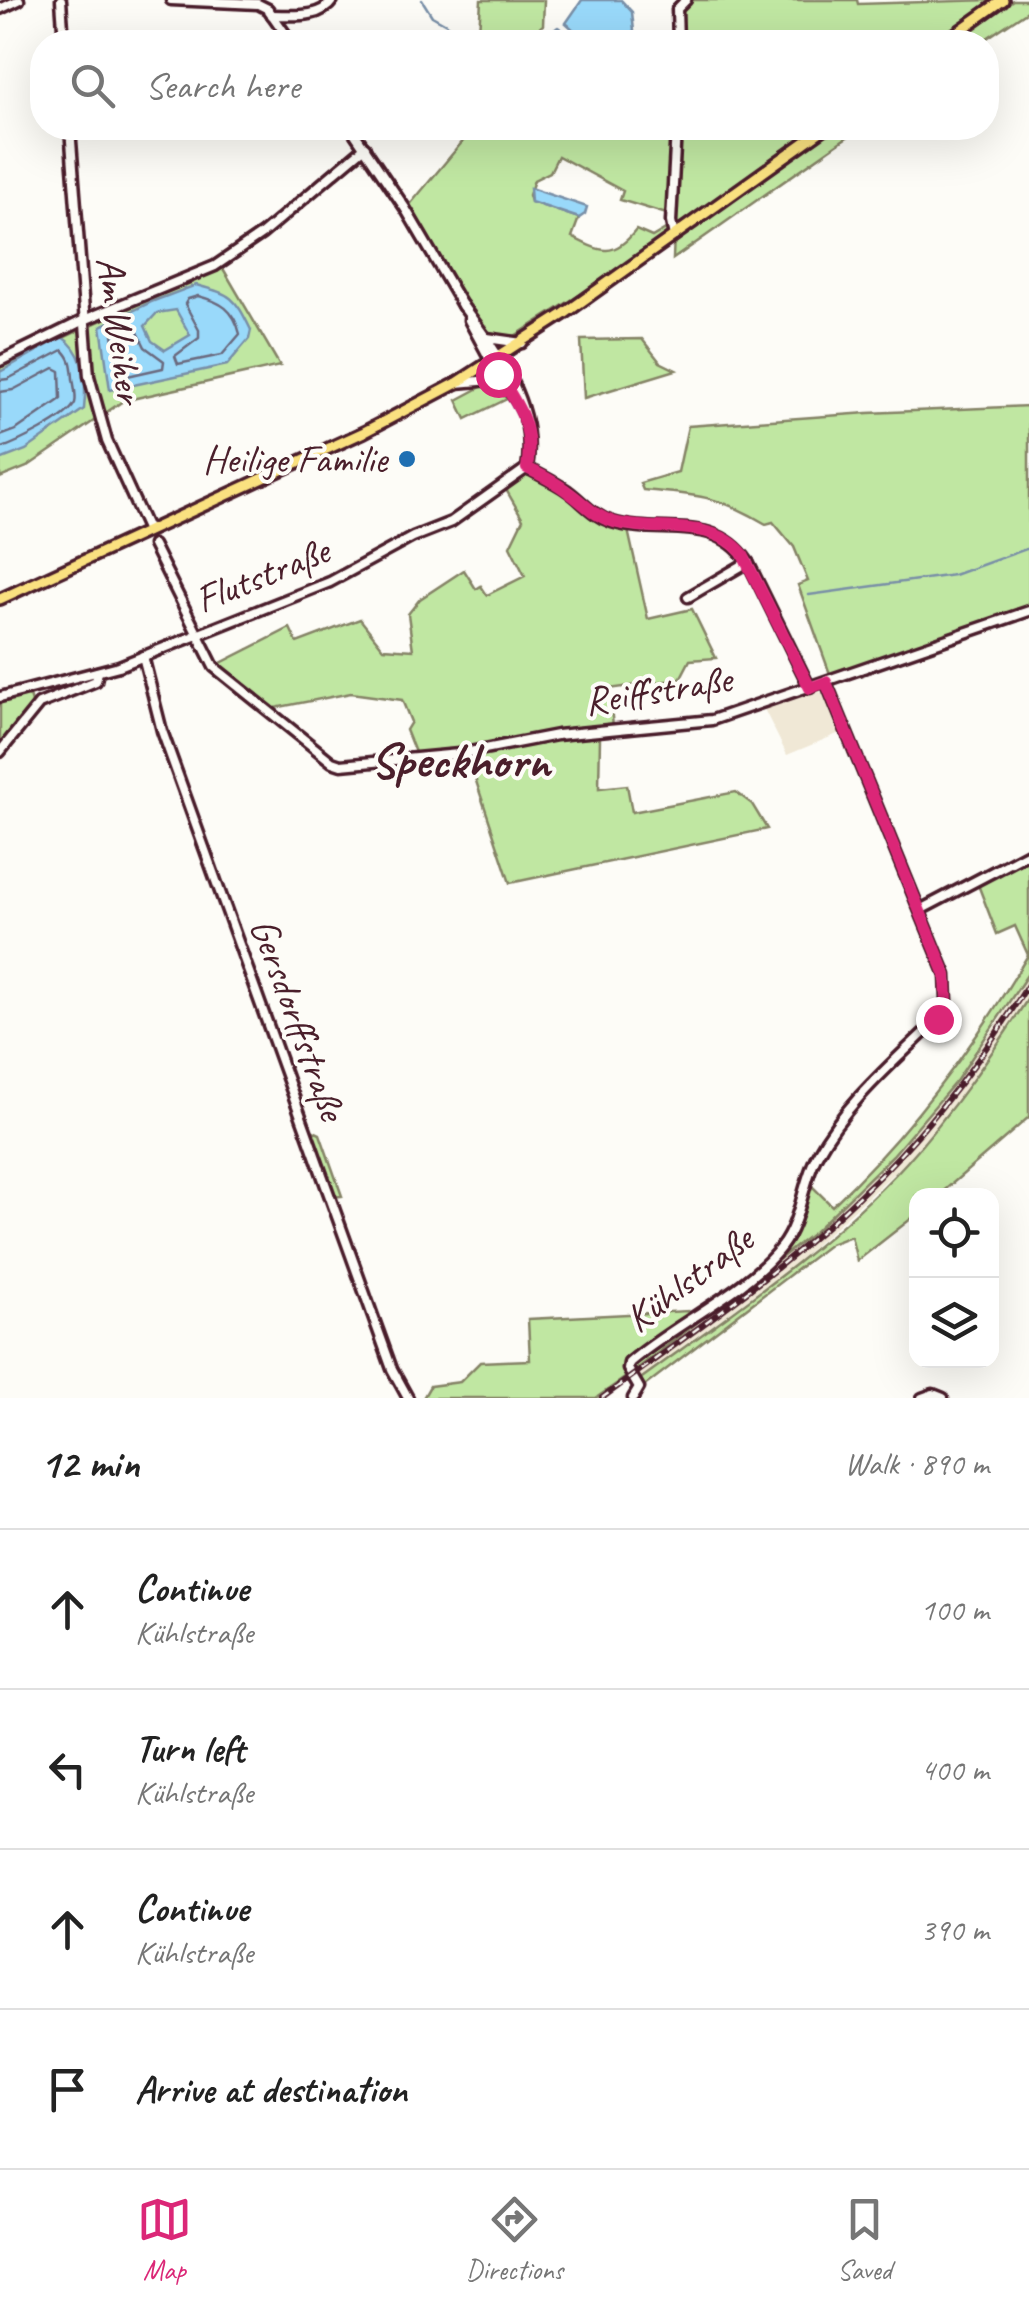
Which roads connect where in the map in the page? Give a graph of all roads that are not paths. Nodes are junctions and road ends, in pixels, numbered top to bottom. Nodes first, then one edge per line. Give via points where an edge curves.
1 (19, 0) edge
2 (61, 0) edge
3 (171, 0) edge
4 (333, 0) edge
5 (686, 0) edge
6 (1003, 0) edge
7 (0, 9) edge
8 (272, 15) junction
9 (63, 30) edge
10 (283, 30) edge
11 (678, 30) edge
12 (961, 30) edge
13 (71, 140) edge
14 (359, 140) edge
15 (675, 140) edge
16 (808, 140) edge
17 (364, 147) junction
18 (674, 236) junction
19 (462, 305) junction
20 (84, 320) junction
21 (486, 337) junction
22 (522, 342) junction
23 (495, 360) junction
24 (0, 361) edge
25 (457, 384) junction
26 (504, 384) junction
27 (521, 406) junction
28 (527, 468) junction
29 (146, 527) junction
30 (153, 544) dead end
31 (748, 562) junction
32 (688, 597) dead end
33 (0, 599) edge
34 (1029, 611) edge
35 (196, 634) junction
36 (144, 656) junction
37 (98, 672) junction
38 (826, 682) junction
39 (34, 686) junction
40 (810, 688) junction
41 (0, 697) edge
42 (38, 704) junction
43 (0, 752) edge
44 (1029, 852) edge
45 (920, 910) junction
46 (408, 1398) edge
47 (633, 1398) edge
48 (922, 1398) edge
49 (943, 1398) edge

1 - 7 street
2 - 9 street
3 - 8 street via 258,4
4 - 8 street via 317,13
5 - 11 street via 677,9
6 - 12 main road
8 - 10 street
13 - 20 street, Am Weiher
14 - 17 street
15 - 18 street
16 - 18 main road
17 - 19 street
17 - 20 street via 238,252
18 - 22 main road
19 - 21 street
19 - 23 street
20 - 24 street
20 - 29 street, Am Weiher via 95,404
21 - 22 street
21 - 23 street
22 - 23 main road
23 - 25 main road
23 - 26 street
23 - 27 street
25 - 26 street
25 - 29 main road
26 - 27 street
27 - 28 street
28 - 31 street via 610,522 712,532
28 - 35 street, Flutstraße via 457,518 338,578
29 - 33 main road
30 - 35 street, Reiffstraße
31 - 32 street
31 - 40 street
34 - 38 street, Reiffstraße
35 - 36 street, Flutstraße
35 - 40 street, Reiffstraße via 232,686 341,765 712,720
36 - 37 street, Flutstraße
36 - 46 street, Gersdorffstraße via 162,731
37 - 39 street, Flutstraße
37 - 42 street via 96,681
38 - 40 street, Reiffstraße
38 - 45 street, Kühlstraße
39 - 41 street, Flutstraße
39 - 42 street
42 - 43 street
44 - 45 street
45 - 47 street, Kühlstraße via 946,975 943,1011 827,1139 778,1252 630,1362 639,1385
48 - 49 street

